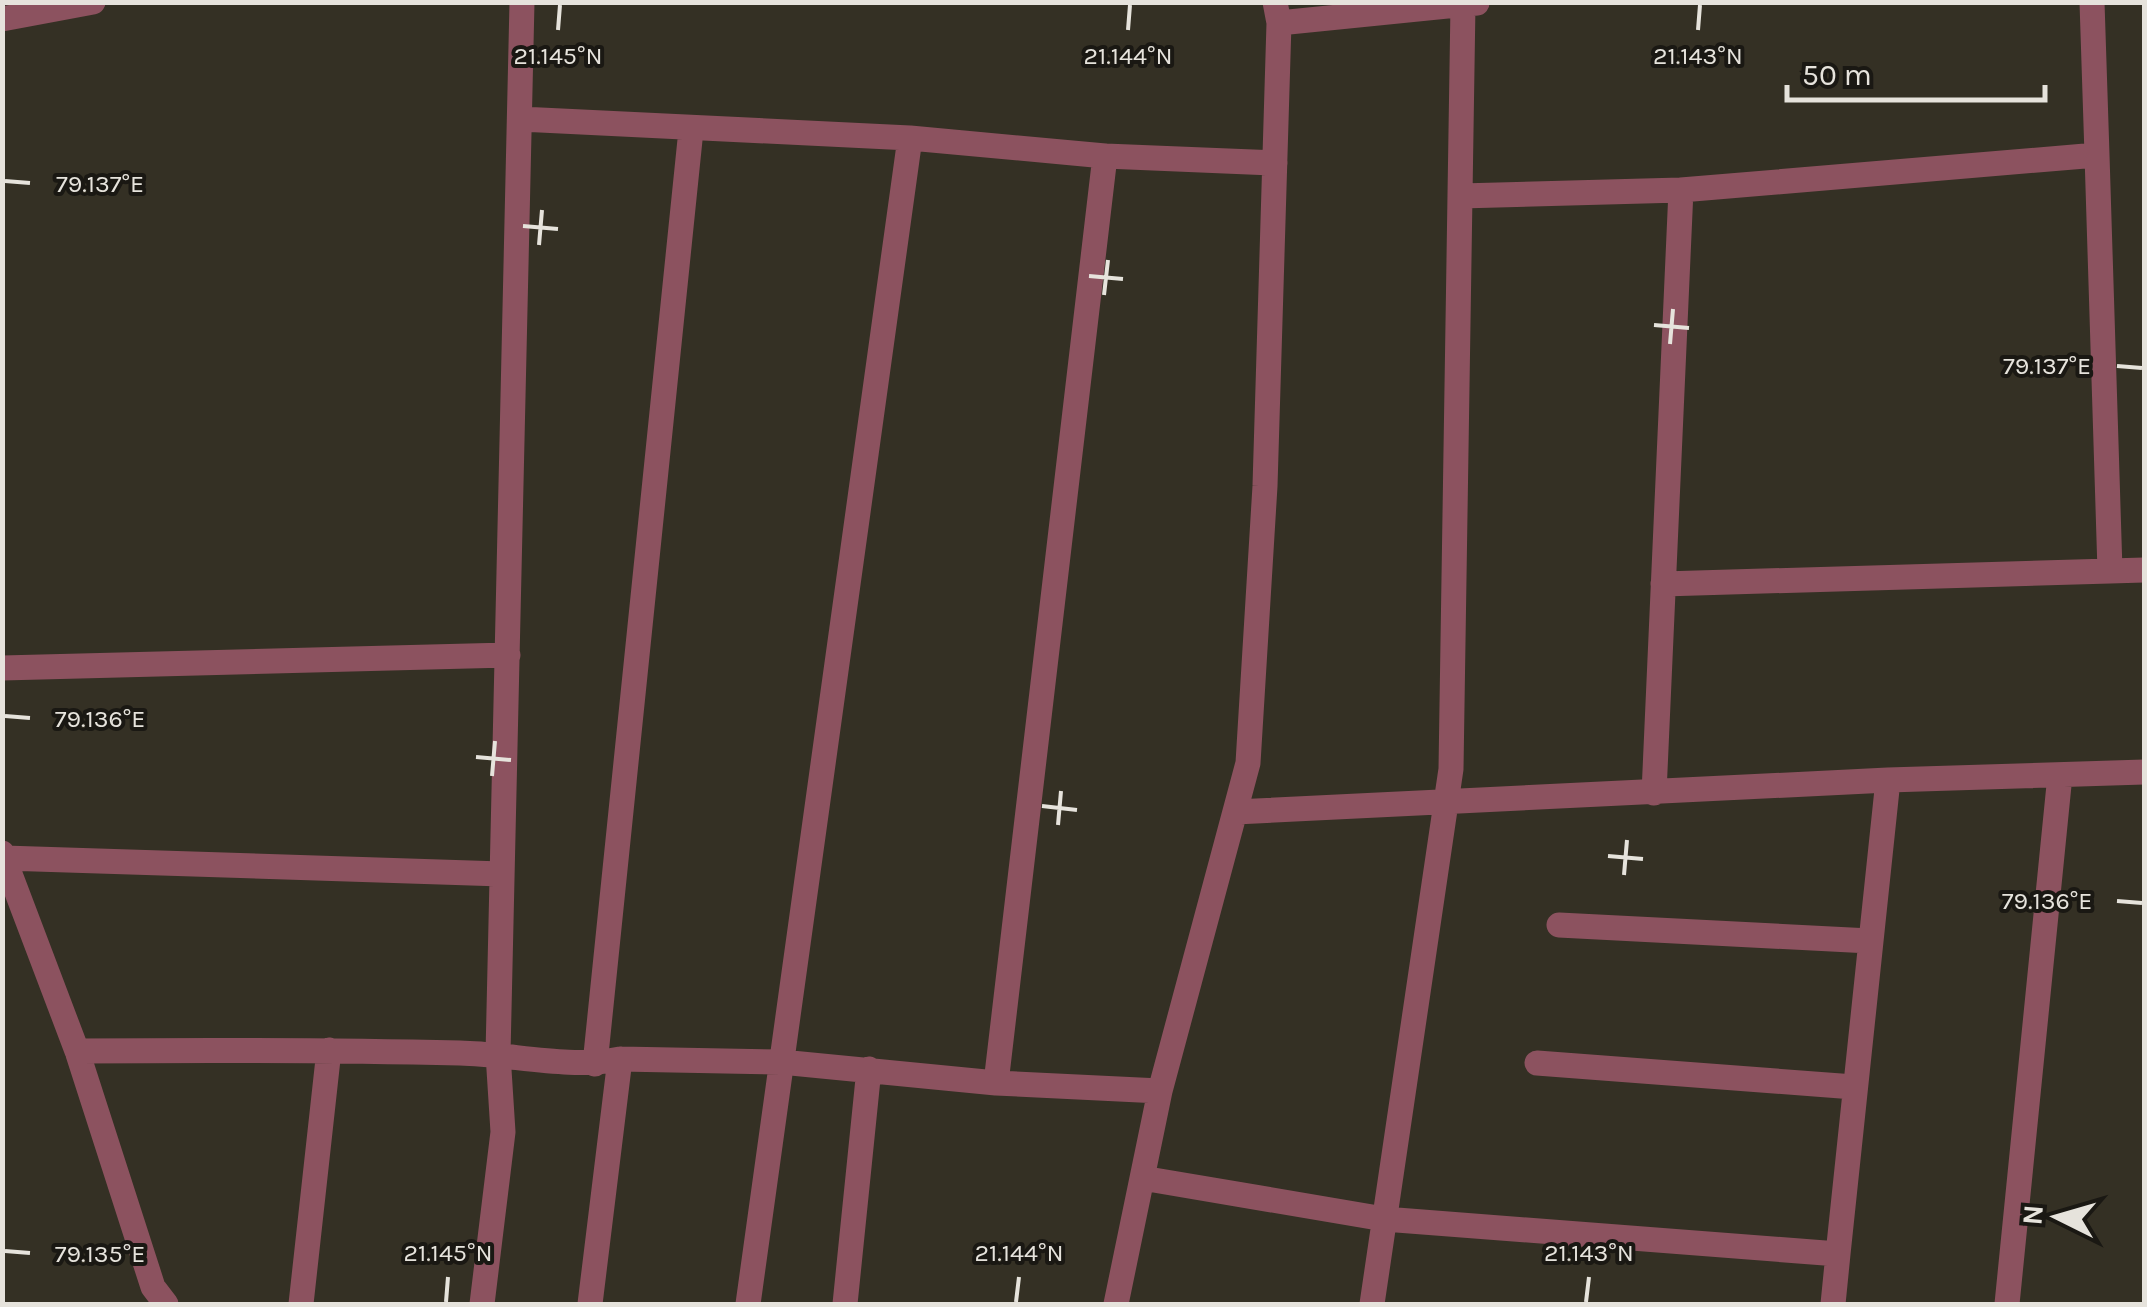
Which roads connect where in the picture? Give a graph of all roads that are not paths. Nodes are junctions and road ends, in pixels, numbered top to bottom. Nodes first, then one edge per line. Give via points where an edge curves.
1 (94, 2) edge
2 (522, 2) edge
3 (2092, 2) edge
4 (1472, 3) edge
5 (1277, 13) edge
6 (2, 19) edge
7 (520, 119) junction
8 (691, 130) junction
9 (910, 138) junction
10 (2097, 155) junction
11 (1105, 156) junction
12 (1274, 162) junction
13 (1681, 190) junction
14 (1460, 196) junction
15 (2144, 570) edge
16 (2110, 572) junction
17 (1663, 584) junction
18 (508, 656) junction
19 (2, 668) edge
20 (2144, 772) edge
21 (2060, 775) junction
22 (1888, 780) junction
23 (1654, 792) junction
24 (1446, 800) junction
25 (1236, 812) junction
26 (4, 856) edge
27 (502, 874) junction
28 (1559, 926) dead end
29 (1870, 941) junction
30 (329, 1050) junction
31 (76, 1051) junction
32 (498, 1054) junction
33 (607, 1062) junction
34 (781, 1062) junction
35 (1537, 1063) dead end
36 (868, 1070) junction
37 (996, 1083) junction
38 (1854, 1087) junction
39 (1160, 1091) junction
40 (1142, 1178) junction
41 (1384, 1219) junction
42 (1838, 1254) junction
43 (166, 1304) edge
44 (301, 1304) edge
45 (482, 1304) edge
46 (590, 1304) edge
47 (748, 1304) edge
48 (845, 1304) edge
49 (1116, 1304) edge
50 (1372, 1304) edge
51 (1834, 1304) edge
52 (2007, 1304) edge

1 - 6 street
2 - 7 street
3 - 10 street
4 - 5 street
4 - 14 street
5 - 12 street
7 - 8 street
7 - 18 street
8 - 9 street
8 - 33 street
9 - 11 street
9 - 34 street
10 - 13 street
10 - 16 street
11 - 12 street
11 - 37 street
12 - 25 street via 1250,743
13 - 14 street
13 - 17 street
14 - 24 street
15 - 16 street
16 - 17 street
17 - 23 street
18 - 19 street
18 - 27 street
20 - 21 street
21 - 22 street
21 - 52 street
22 - 23 street
22 - 29 street
23 - 24 street
24 - 25 street
24 - 41 street
25 - 39 street
26 - 27 street
26 - 31 street
27 - 32 street
28 - 29 street
29 - 38 street
30 - 31 street
30 - 32 street
30 - 44 street
31 - 43 street via 153,1287
32 - 33 street
32 - 45 street via 503,1132
33 - 34 street
33 - 46 street
34 - 36 street
34 - 47 street
35 - 38 street
36 - 37 street
36 - 48 street
37 - 39 street
38 - 42 street
39 - 40 street
40 - 41 street
40 - 49 street
41 - 42 street
41 - 50 street
42 - 51 street

